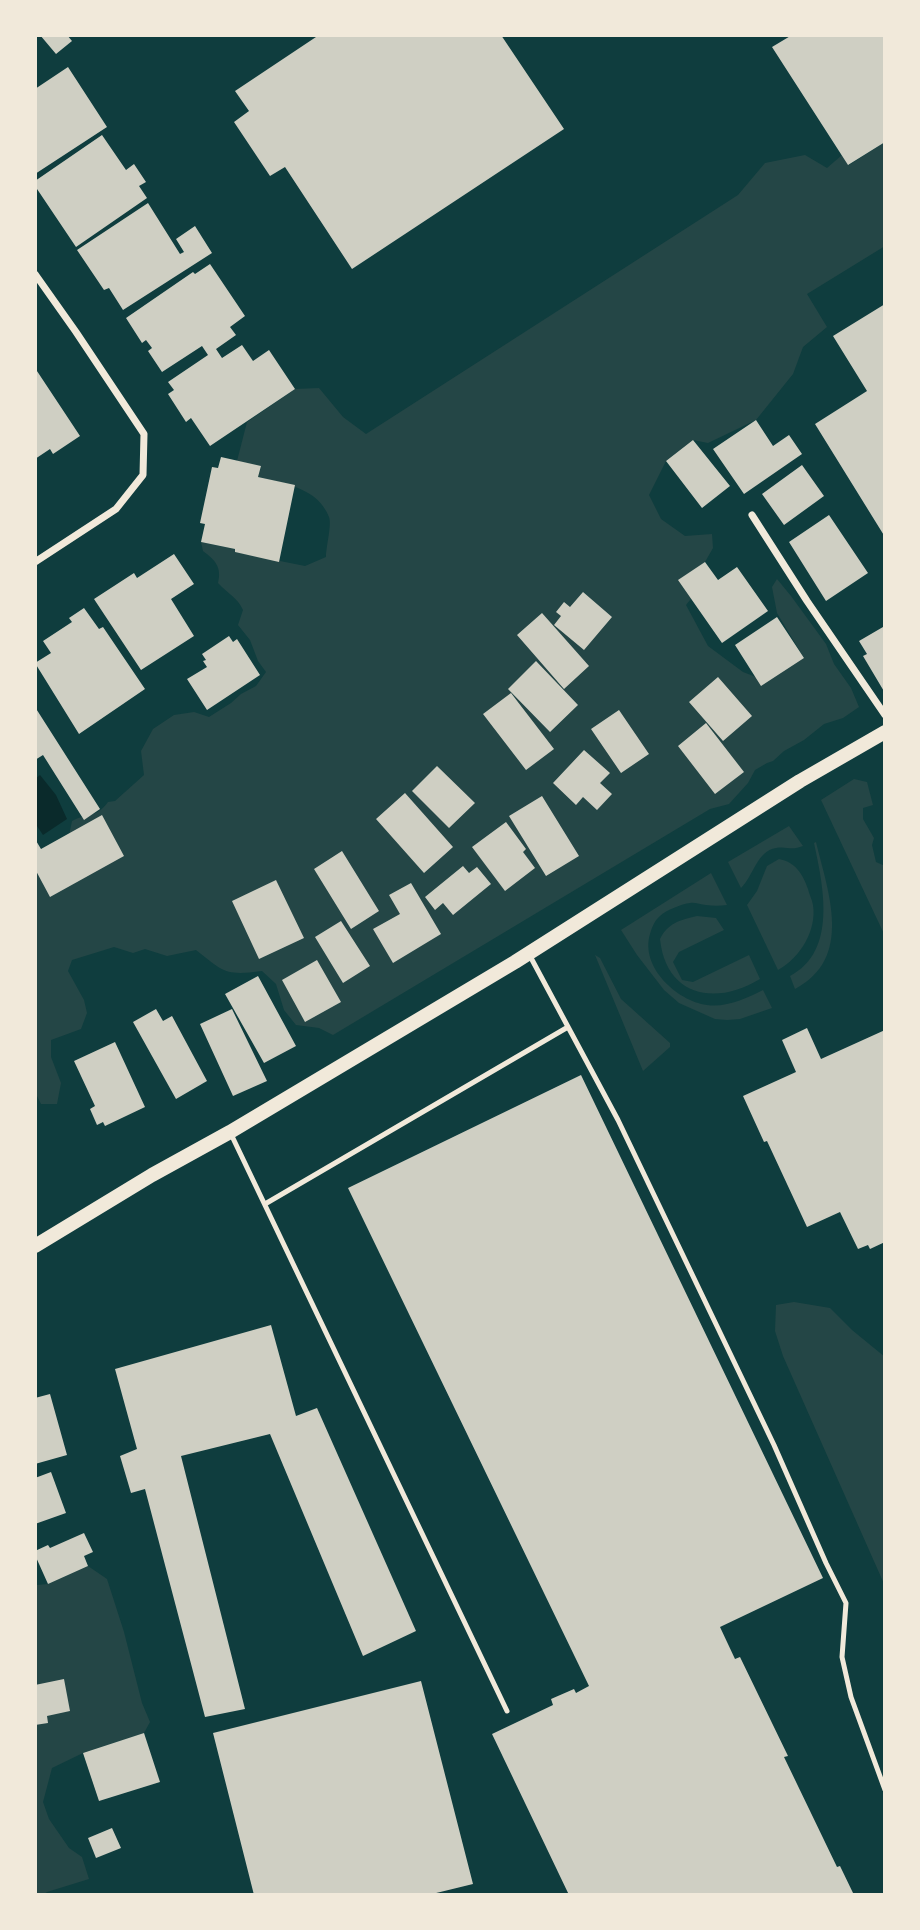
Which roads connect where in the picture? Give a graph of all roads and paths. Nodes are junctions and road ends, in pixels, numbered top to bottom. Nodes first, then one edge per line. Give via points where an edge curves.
1 (35, 274) edge
2 (752, 515) dead end
3 (35, 562) edge
4 (885, 715) edge
5 (885, 732) edge
6 (529, 953) junction
7 (569, 1027) junction
8 (230, 1132) junction
9 (265, 1204) junction
10 (35, 1246) edge
11 (507, 1711) dead end
12 (885, 1790) edge

1 - 3 street via 144,434 143,475 116,509
2 - 4 street
5 - 6 main road
6 - 7 lane
6 - 8 main road
7 - 9 lane
7 - 12 lane via 624,1133 846,1603 842,1657 851,1697
8 - 9 lane
8 - 10 main road
9 - 11 lane

